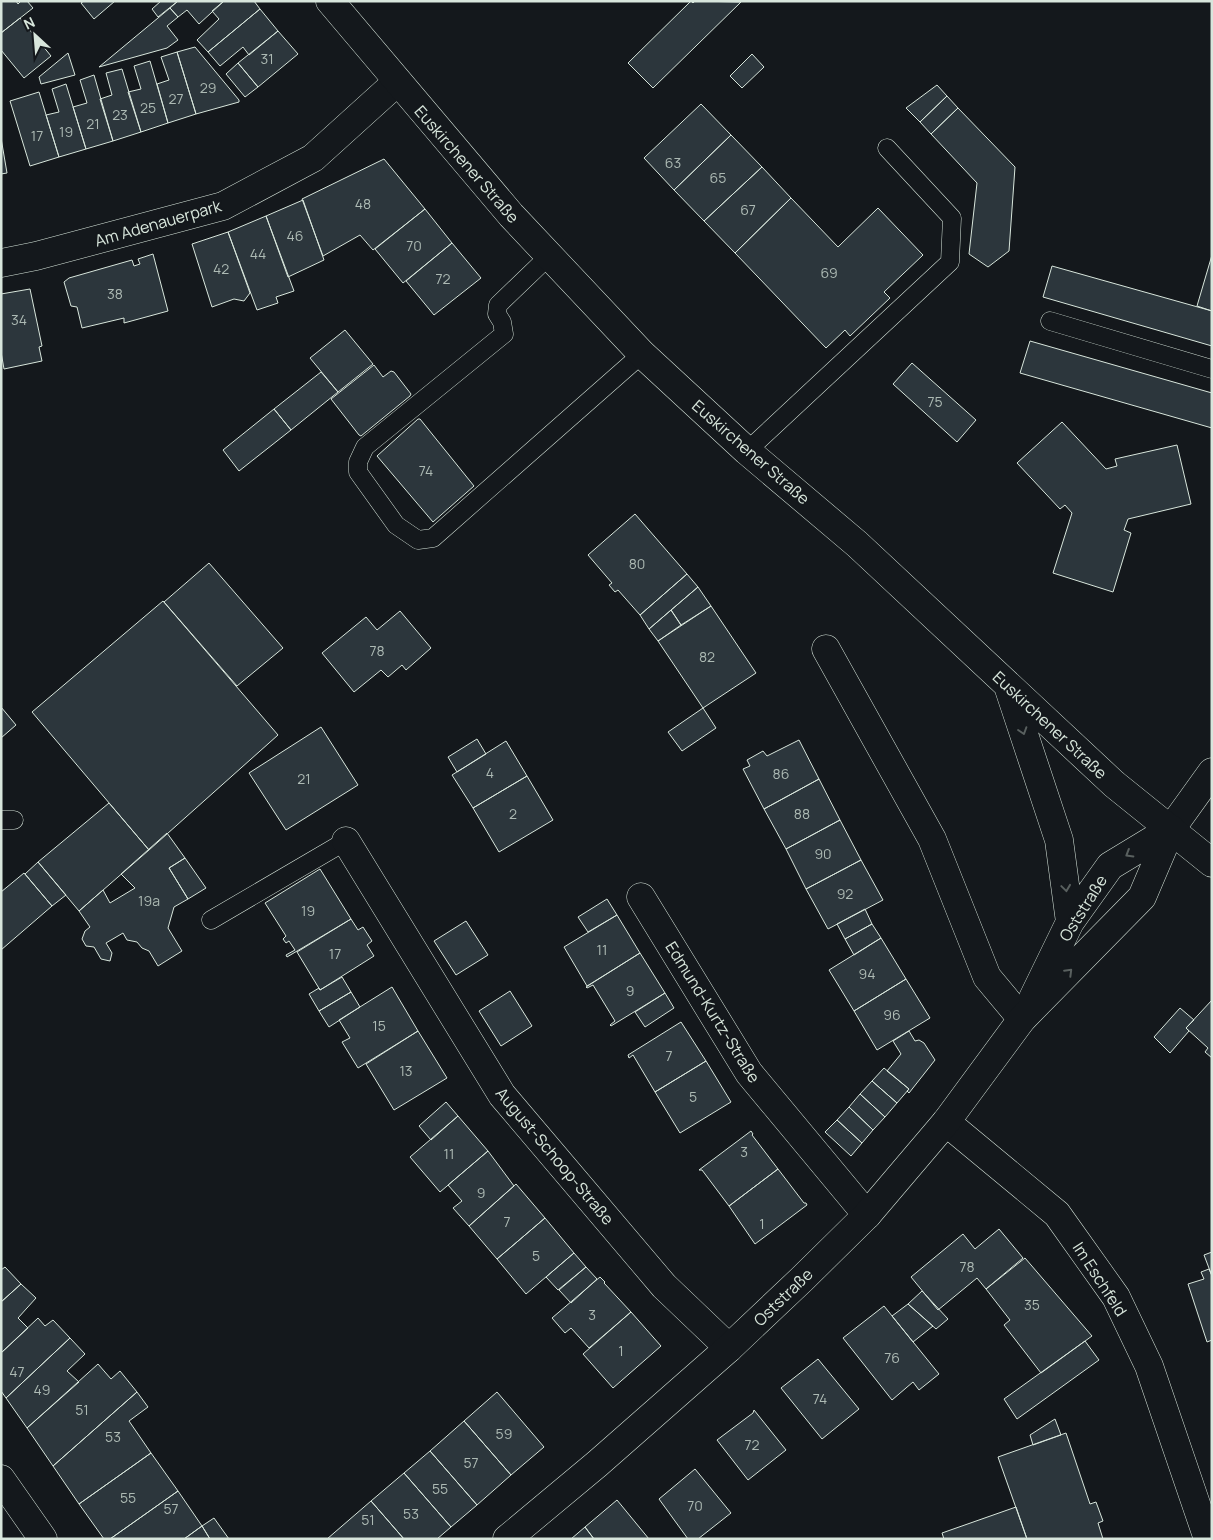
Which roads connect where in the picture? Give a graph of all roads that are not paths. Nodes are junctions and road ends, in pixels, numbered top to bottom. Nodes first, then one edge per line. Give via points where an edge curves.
1 (330, 1) edge
2 (397, 82) junction
3 (887, 148) dead end
4 (549, 256) junction
5 (1, 263) edge
6 (1050, 321) dead end
7 (642, 354) junction
8 (1212, 369) edge
9 (747, 452) junction
10 (826, 649) dead end
11 (1008, 685) junction
12 (1212, 772) edge
13 (1171, 829) junction
14 (346, 841) joint
15 (1212, 863) edge
16 (641, 897) dead end
17 (211, 920) dead end
18 (1070, 922) junction
19 (1022, 1019) junction
20 (946, 1122) junction
21 (867, 1215) junction
22 (729, 1348) junction
23 (1, 1479) edge
24 (43, 1539) edge
25 (507, 1539) edge
26 (1208, 1539) edge

1 - 2 street, Euskirchener Straße
2 - 4 street, Euskirchener Straße
2 - 5 street, Am Adenauerpark via 313,158 223,206
3 - 9 lane via 952,218 950,262
4 - 7 street, Euskirchener Straße
4 - 7 lane via 498,305 497,314 504,334 365,447 358,462 358,472 396,525 418,540 433,538
6 - 8 lane
7 - 9 street, Euskirchener Straße
9 - 11 street, Euskirchener Straße via 857,544
10 - 19 street via 932,839 987,977
11 - 13 street, Euskirchener Straße via 1114,784
11 -> 18 street via 1059,840
12 - 13 street
13 - 15 street, Euskirchener Straße
13 -> 18 street, Oststraße via 1110,866
19 -> 13 street, Oststraße via 1142,897
14 - 17 lane
14 - 22 street, August-Schoop-Straße via 502,1096 664,1286
16 - 21 street, Edmund-Kurtz-Straße via 749,1073
18 - 19 street, Oststraße
19 - 20 street, Oststraße
20 - 21 street, Oststraße
20 - 26 street, Im Eschfeld via 1058,1214 1116,1297 1149,1366
21 - 22 street, Oststraße
22 - 25 street, Oststraße
23 - 24 street

